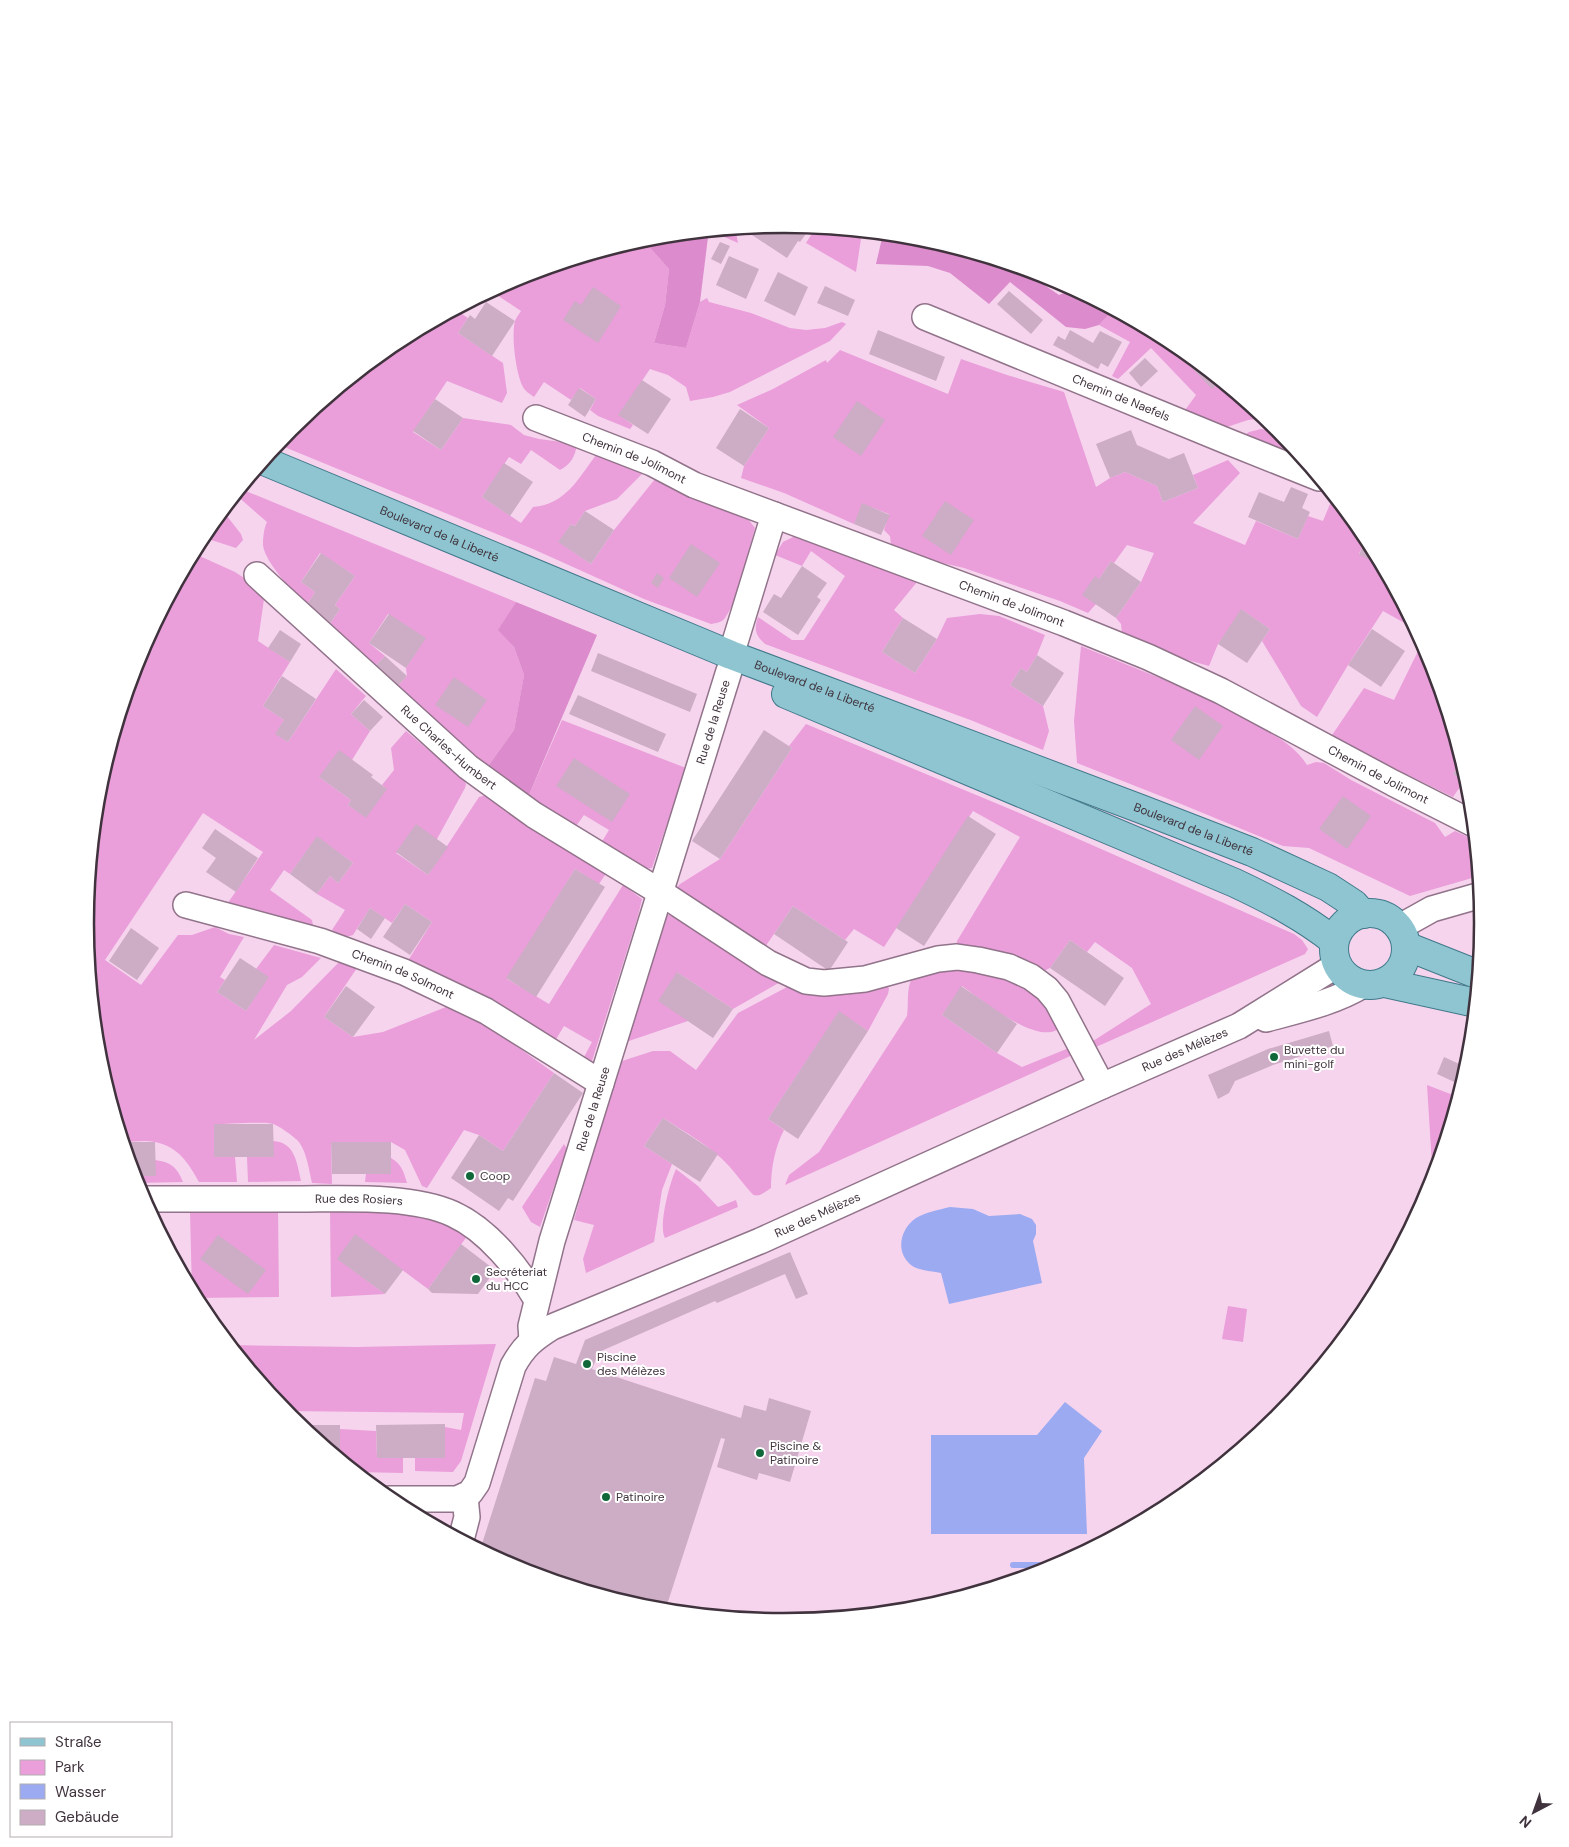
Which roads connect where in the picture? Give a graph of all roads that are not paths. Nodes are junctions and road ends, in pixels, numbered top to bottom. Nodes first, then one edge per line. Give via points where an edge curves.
1 (925, 316) dead end
2 (536, 418) dead end
3 (269, 463) edge
4 (1309, 474) edge
5 (259, 475) edge
6 (774, 515) junction
7 (257, 575) dead end
8 (730, 663) junction
9 (1467, 820) edge
10 (660, 892) junction
11 (1474, 897) edge
12 (186, 906) dead end
13 (1363, 914) junction
14 (1402, 937) junction
15 (1336, 953) junction
16 (1474, 972) edge
17 (1374, 984) junction
18 (1470, 1001) edge
19 (1239, 1026) junction
20 (601, 1083) junction
21 (1102, 1086) junction
22 (151, 1199) edge
23 (537, 1300) junction
24 (532, 1340) junction
25 (465, 1497) junction
26 (403, 1499) edge
27 (462, 1534) edge

1 - 4 street, Chemin de Naefels
2 - 6 street, Chemin de Jolimont
3 - 8 main road, Boulevard de la Liberté
5 - 8 main road, Boulevard de la Liberté
6 - 8 street, Rue de la Reuse
6 - 9 street, Chemin de Jolimont via 1148,657 1221,691
7 - 10 street, Rue Charles-Humbert via 468,767 534,815
8 - 10 street, Rue de la Reuse
8 - 13 main road, Boulevard de la Liberté via 1123,802 1252,852 1328,886
8 - 15 main road, Boulevard de la Liberté via 1236,883 1308,921
10 - 20 street, Rue de la Reuse
10 - 21 street via 768,962 806,980 847,982 938,959 978,960 1009,967 1031,977 1057,1001
11 - 14 street via 1432,909
12 - 20 street, Chemin de Solmont via 320,940 404,972 486,1011
13 - 14 main road via 1383,916 1392,921
13 - 15 main road via 1353,917 1338,931
14 - 16 main road
14 - 17 main road via 1405,958 1401,968 1394,976
15 - 17 main road via 1343,974 1352,981
15 - 19 street, Rue des Mélèzes
17 - 18 main road
17 - 19 street, Rue des Mélèzes via 1316,1005
19 - 21 street, Rue des Mélèzes
20 - 23 street, Rue de la Reuse
21 - 24 street, Rue des Mélèzes via 760,1241 552,1327
22 - 23 street, Rue des Rosiers via 364,1199 437,1207 455,1214 487,1238 524,1277
23 - 24 street, Rue de la Reuse via 531,1326
24 - 25 street via 513,1366 477,1483
25 - 26 street
25 - 27 street via 467,1517

